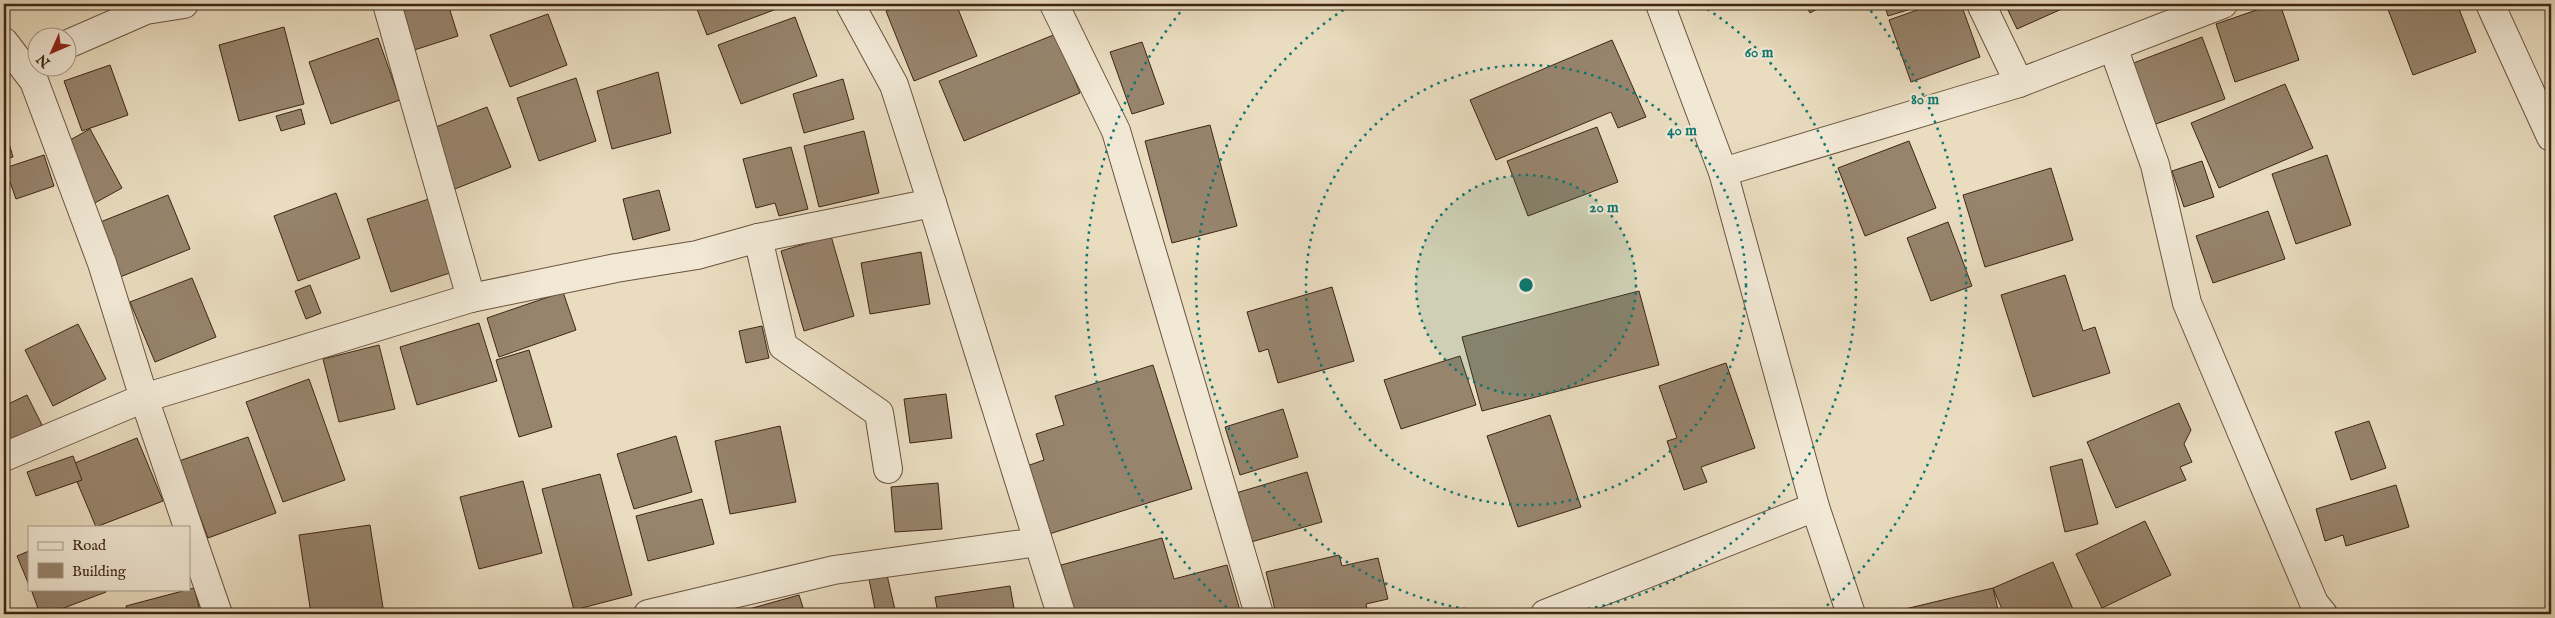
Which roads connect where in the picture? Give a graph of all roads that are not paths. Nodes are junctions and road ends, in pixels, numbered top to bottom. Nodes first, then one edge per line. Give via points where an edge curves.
1 (184, 4) edge
2 (386, 4) edge
3 (850, 4) edge
4 (1054, 4) edge
5 (1660, 4) edge
6 (1981, 4) edge
7 (2223, 4) edge
8 (2490, 4) edge
9 (78, 40) edge
10 (4, 42) edge
11 (2113, 47) junction
12 (22, 68) edge
13 (2018, 83) junction
14 (2551, 137) edge
15 (1724, 172) junction
16 (932, 203) junction
17 (758, 238) junction
18 (471, 298) junction
19 (144, 398) junction
20 (4, 457) edge
21 (888, 469) dead end
22 (1815, 507) junction
23 (187, 526) edge
24 (190, 534) edge
25 (1038, 542) junction
26 (218, 614) edge
27 (648, 614) edge
28 (1061, 614) edge
29 (1259, 614) edge
30 (1545, 614) edge
31 (1851, 614) edge
32 (2323, 614) edge

1 - 9 street via 146,10
2 - 18 street
3 - 16 street via 894,85
4 - 29 street via 1116,131
5 - 15 street
6 - 13 street
7 - 11 street
8 - 14 street
10 - 12 street
11 - 13 street
11 - 32 street via 2155,165 2187,303 2314,603
12 - 19 street via 34,81 102,263
13 - 15 street
15 - 22 street
16 - 17 street
16 - 25 street
17 - 18 street via 698,255
17 - 21 street via 783,346 879,413
18 - 19 street
19 - 20 street
19 - 23 street
22 - 30 street
22 - 31 street
24 - 26 street
25 - 27 street via 834,570
25 - 28 street

